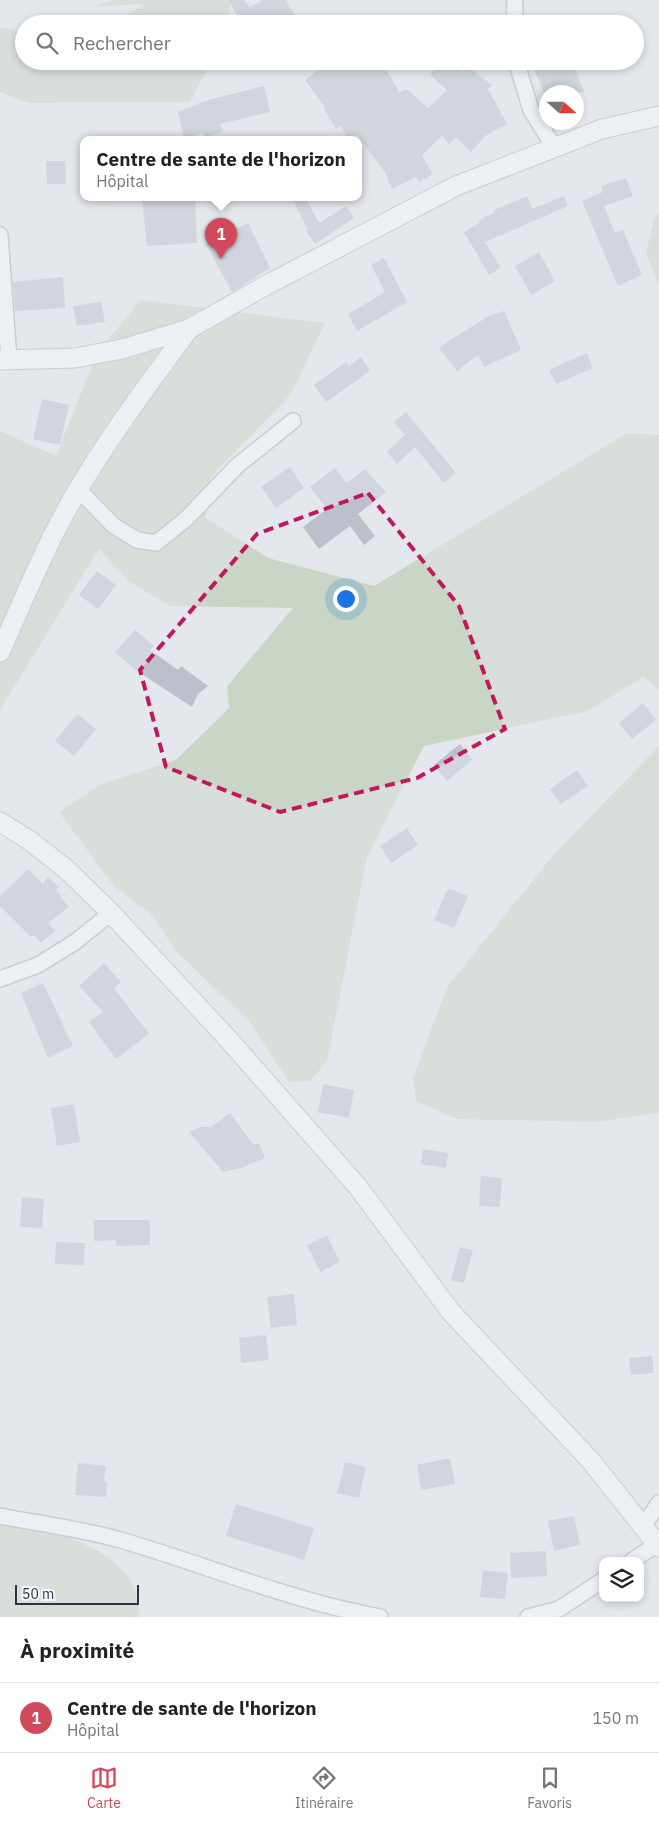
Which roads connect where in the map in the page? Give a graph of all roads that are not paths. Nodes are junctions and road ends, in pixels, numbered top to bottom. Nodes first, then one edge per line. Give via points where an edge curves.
1 (515, 0) edge
2 (514, 15) edge
3 (519, 70) edge
4 (659, 116) edge
5 (554, 147) junction
6 (0, 235) edge
7 (189, 329) junction
8 (5, 360) edge
9 (293, 421) dead end
10 (78, 489) junction
11 (0, 652) edge
12 (0, 822) edge
13 (110, 913) junction
14 (0, 979) edge
15 (659, 1503) edge
16 (0, 1516) edge
17 (643, 1526) junction
18 (658, 1546) edge
19 (639, 1557) edge
20 (599, 1583) edge
21 (380, 1617) edge
22 (528, 1617) edge

1 - 2 street
3 - 5 street via 531,110
4 - 5 street via 602,130
5 - 7 street via 456,186 391,218
6 - 8 street
7 - 8 street via 122,349 75,358
7 - 10 street via 117,427
9 - 10 street via 237,466 186,519 156,543 136,540 114,526
10 - 11 street
12 - 13 street via 66,869
13 - 14 street via 75,942 38,965
13 - 17 street via 333,1157 405,1247 451,1312 591,1461
15 - 17 street
16 - 21 street via 122,1540 238,1580
17 - 18 street
18 - 19 street
20 - 22 street via 559,1609

